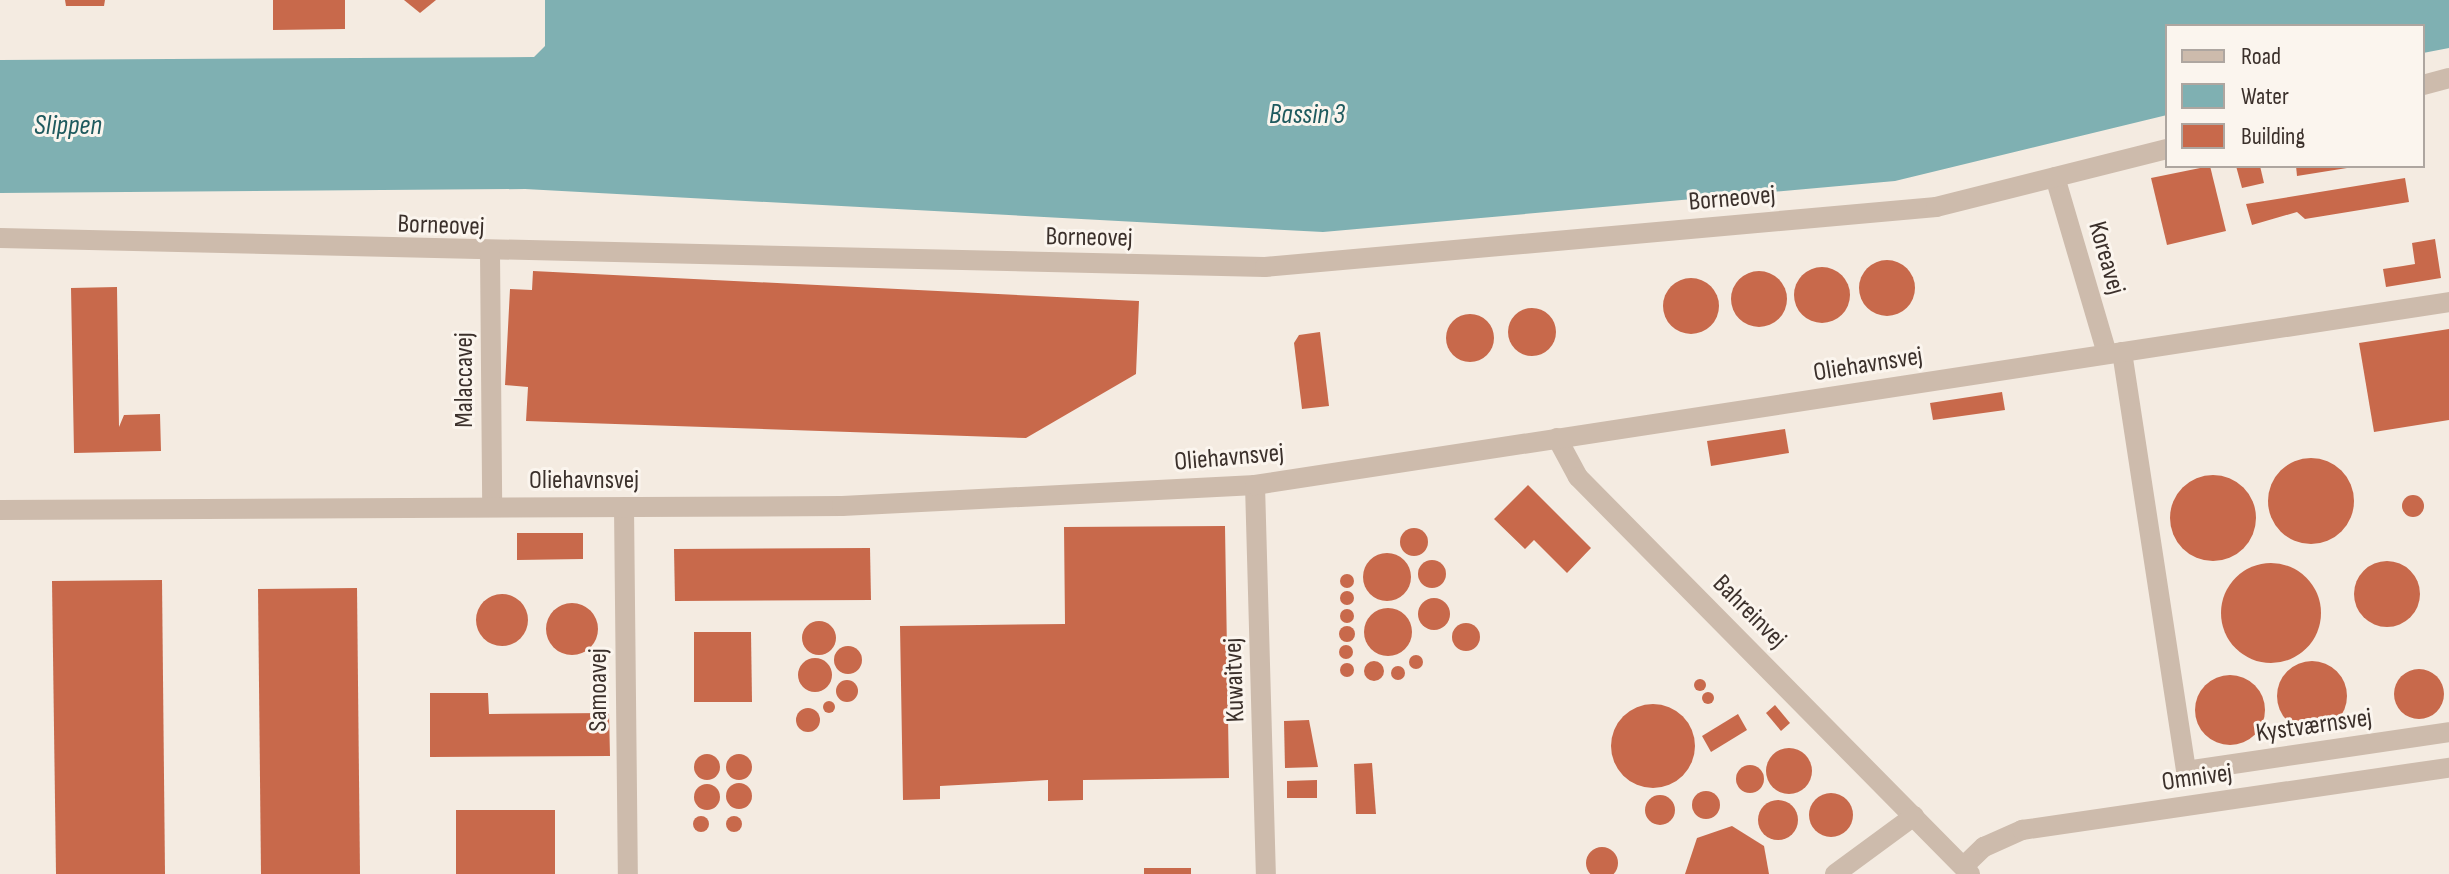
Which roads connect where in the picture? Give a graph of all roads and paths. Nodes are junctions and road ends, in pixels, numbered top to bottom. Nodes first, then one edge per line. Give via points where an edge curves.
1 (2449, 78) edge
2 (2425, 84) edge
3 (2165, 150) edge
4 (2055, 177) junction
5 (0, 238) edge
6 (490, 253) junction
7 (2449, 302) edge
8 (2115, 353) junction
9 (1557, 438) junction
10 (1255, 485) junction
11 (492, 507) junction
12 (624, 507) junction
13 (0, 510) edge
14 (2449, 732) edge
15 (2449, 768) edge
16 (2186, 771) joint
17 (1914, 816) junction
18 (1967, 870) edge
19 (628, 874) edge
20 (1266, 874) edge
21 (1835, 874) edge

1 - 2 street
3 - 4 street, Borneovej
4 - 6 street, Borneovej via 1936,207 1265,267
4 - 8 street, Koreavej
5 - 6 street, Borneovej
6 - 11 street, Malaccavej
7 - 8 street, Oliehavnsvej
8 - 9 street, Oliehavnsvej
8 - 16 street, Koreavej
9 - 10 street, Oliehavnsvej
9 - 17 street, Bahreinvej via 1578,477
10 - 12 street, Oliehavnsvej via 842,506
10 - 20 street, Kuwaitvej
11 - 12 street, Oliehavnsvej
11 - 13 street, Oliehavnsvej
12 - 19 street, Samoavej
14 - 16 street, Kystværnsvej
15 - 18 street, Omnivej via 2022,830 1984,847
17 - 18 street, Omnivej
17 - 21 street

